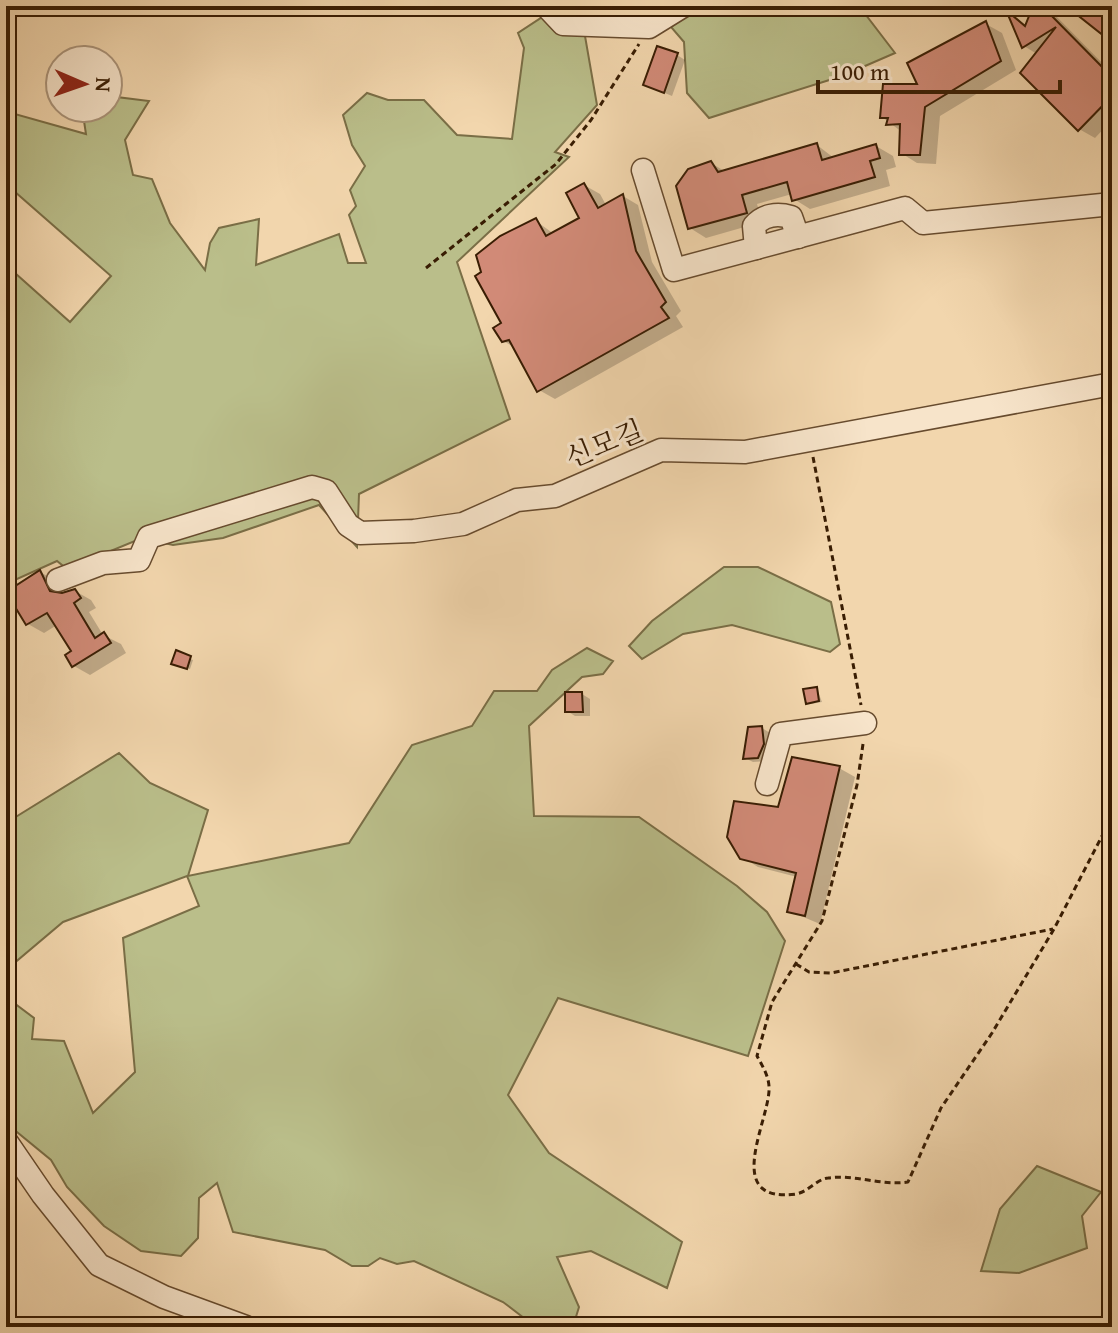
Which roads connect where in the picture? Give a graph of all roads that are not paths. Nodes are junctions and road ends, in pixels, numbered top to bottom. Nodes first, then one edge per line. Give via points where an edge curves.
1 (546, 6) edge
2 (683, 6) edge
3 (643, 170) dead end
4 (1112, 204) edge
5 (1112, 384) edge
6 (58, 580) dead end
7 (865, 723) road end
8 (767, 784) dead end
9 (6, 1141) edge
10 (246, 1327) edge

1 - 2 street via 563,24 649,27
3 - 4 street via 674,270 905,208 923,223
5 - 6 street, 신모길 via 745,452 661,450 555,496 517,500 463,524 360,533 348,525 326,491 312,487 149,537 139,560 103,563
7 - 8 street via 781,734
9 - 10 street via 99,1265 164,1297

